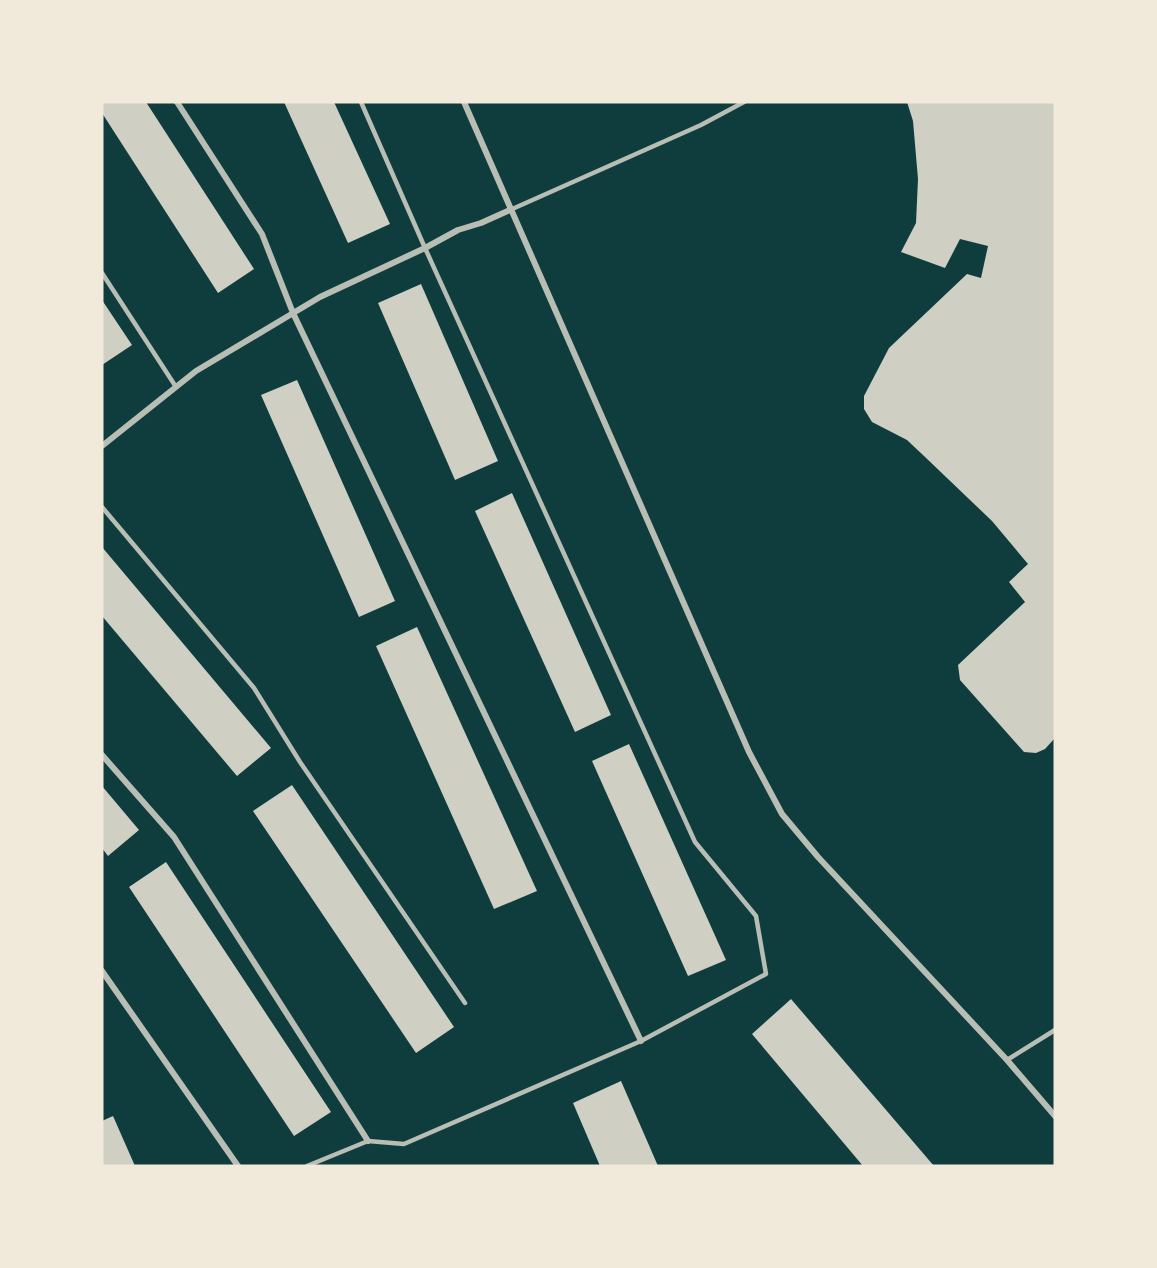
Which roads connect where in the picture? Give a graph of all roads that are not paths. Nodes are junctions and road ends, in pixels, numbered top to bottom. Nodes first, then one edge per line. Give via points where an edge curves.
1 (177, 102) edge
2 (361, 102) edge
3 (464, 102) edge
4 (744, 102) edge
5 (510, 210) junction
6 (425, 248) junction
7 (102, 273) edge
8 (293, 313) junction
9 (176, 387) junction
10 (102, 446) edge
11 (102, 507) edge
12 (102, 755) edge
13 (102, 971) edge
14 (465, 1003) dead end
15 (1055, 1030) edge
16 (640, 1041) junction
17 (1007, 1060) junction
18 (1055, 1116) edge
19 (368, 1141) junction
20 (238, 1166) edge
21 (307, 1166) edge

1 - 8 street via 262,234
2 - 6 lane
3 - 5 street
4 - 5 lane
5 - 6 street
5 - 17 street via 749,752 782,814
6 - 8 street
6 - 16 lane via 695,842 756,916 766,974
7 - 9 lane
8 - 9 street
8 - 16 street
9 - 10 street
11 - 14 lane via 254,688
12 - 19 street via 174,837
13 - 20 street
15 - 17 lane
16 - 19 lane via 404,1144
17 - 18 street
19 - 21 lane

